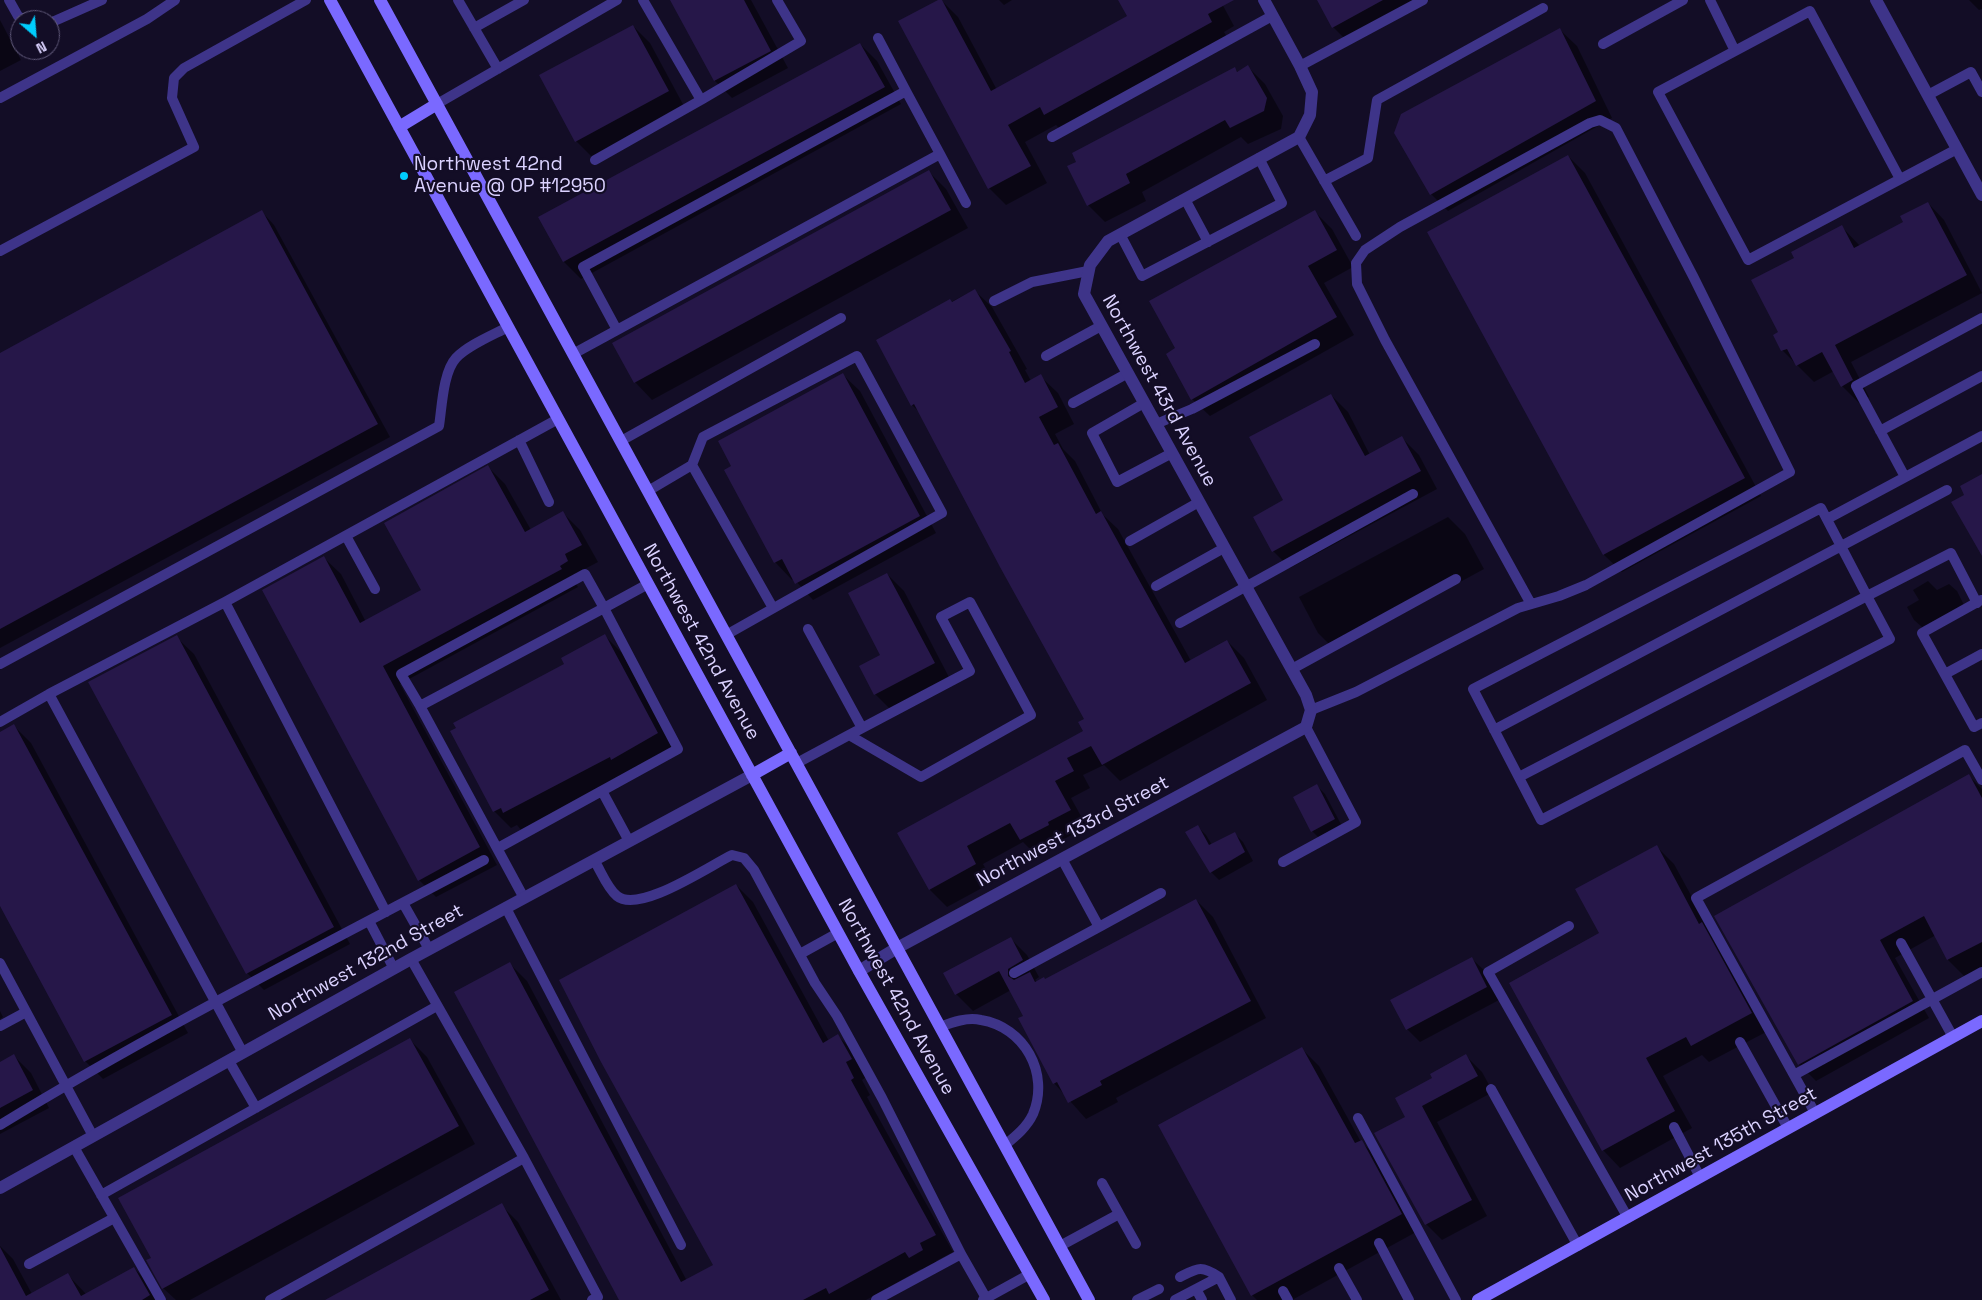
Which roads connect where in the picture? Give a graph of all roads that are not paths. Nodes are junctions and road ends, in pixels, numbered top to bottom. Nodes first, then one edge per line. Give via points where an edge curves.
1 (102, 0) edge
2 (173, 0) edge
3 (306, 0) edge
4 (330, 0) edge
5 (380, 0) edge
6 (458, 0) edge
7 (524, 0) edge
8 (617, 0) edge
9 (643, 0) edge
10 (776, 0) edge
11 (1264, 0) edge
12 (1423, 0) edge
13 (1683, 0) edge
14 (1710, 0) edge
15 (1876, 0) edge
16 (1543, 8) dead end
17 (1272, 16) junction
18 (60, 19) edge
19 (474, 28) junction
20 (878, 38) dead end
21 (1604, 44) dead end
22 (1735, 51) junction
23 (1300, 66) junction
24 (498, 69) junction
25 (906, 90) junction
26 (1982, 92) edge
27 (1928, 95) junction
28 (0, 98) edge
29 (701, 100) junction
30 (437, 104) junction
31 (399, 127) junction
32 (1052, 137) dead end
33 (1299, 137) junction
34 (1956, 149) junction
35 (940, 154) junction
36 (1259, 158) junction
37 (595, 160) dead end
38 (1900, 179) junction
39 (1324, 181) junction
40 (1982, 195) edge
41 (1185, 199) junction
42 (966, 203) dead end
43 (1120, 234) junction
44 (1356, 236) dead end
45 (1208, 242) junction
46 (0, 251) edge
47 (1088, 271) junction
48 (994, 301) dead end
49 (841, 318) dead end
50 (1982, 318) edge
51 (1101, 326) junction
52 (508, 327) junction
53 (617, 330) junction
54 (1315, 344) dead end
55 (573, 354) junction
56 (1046, 356) dead end
57 (1128, 373) junction
58 (1982, 376) edge
59 (1073, 403) dead end
60 (1144, 403) junction
61 (558, 419) junction
62 (1156, 424) junction
63 (1880, 432) junction
64 (1982, 436) edge
65 (518, 440) junction
66 (621, 441) junction
67 (1172, 453) junction
68 (692, 465) junction
69 (1905, 477) junction
70 (1947, 490) dead end
71 (648, 491) junction
72 (1413, 494) dead end
73 (550, 502) dead end
74 (1199, 502) junction
75 (1827, 519) junction
76 (346, 536) junction
77 (1130, 541) dead end
78 (1842, 547) junction
79 (1224, 548) junction
80 (1456, 579) dead end
81 (648, 584) junction
82 (1156, 586) dead end
83 (1246, 586) junction
84 (375, 589) dead end
85 (1868, 596) junction
86 (1980, 601) edge
87 (224, 602) junction
88 (1531, 604) junction
89 (604, 608) junction
90 (772, 608) junction
91 (1180, 623) dead end
92 (808, 629) dead end
93 (726, 634) junction
94 (1982, 654) edge
95 (0, 664) edge
96 (1292, 669) junction
97 (1945, 674) junction
98 (49, 694) junction
99 (420, 706) junction
100 (1311, 710) junction
101 (0, 722) edge
102 (1982, 723) edge
103 (1306, 727) junction
104 (862, 728) junction
105 (1494, 730) junction
106 (849, 734) junction
107 (794, 758) junction
108 (752, 775) junction
109 (1519, 777) junction
110 (1982, 780) edge
111 (602, 791) junction
112 (629, 841) junction
113 (498, 848) junction
114 (1062, 859) junction
115 (484, 860) dead end
116 (594, 860) junction
117 (1283, 862) dead end
118 (1162, 893) dead end
119 (524, 898) junction
120 (403, 903) junction
121 (506, 908) junction
122 (386, 912) junction
123 (369, 921) junction
124 (1569, 926) dead end
125 (1099, 927) junction
126 (838, 933) junction
127 (1901, 943) dead end
128 (897, 948) junction
129 (429, 949) junction
130 (800, 954) junction
131 (411, 959) junction
132 (0, 963) edge
133 (394, 969) junction
134 (859, 971) junction
135 (1982, 972) edge
136 (1014, 973) dead end
137 (1932, 999) junction
138 (215, 1002) junction
139 (437, 1006) junction
140 (26, 1012) junction
141 (1982, 1022) edge
142 (0, 1026) edge
143 (940, 1027) junction
144 (1953, 1037) junction
145 (1740, 1042) dead end
146 (243, 1053) junction
147 (229, 1061) junction
148 (1794, 1075) junction
149 (66, 1085) junction
150 (1491, 1089) dead end
151 (256, 1108) junction
152 (1815, 1113) junction
153 (1358, 1118) dead end
154 (0, 1125) edge
155 (1674, 1126) dead end
156 (1788, 1128) junction
157 (93, 1136) junction
158 (1005, 1145) junction
159 (74, 1147) junction
160 (524, 1158) junction
161 (1700, 1177) junction
162 (1102, 1183) dead end
163 (0, 1188) edge
164 (101, 1195) junction
165 (1119, 1214) junction
166 (114, 1218) junction
167 (1628, 1218) junction
168 (1379, 1243) dead end
169 (1136, 1244) dead end
170 (681, 1246) dead end
171 (1060, 1246) junction
172 (1578, 1246) junction
173 (962, 1254) junction
174 (29, 1264) dead end
175 (1339, 1268) dead end
176 (1030, 1274) junction
177 (1219, 1276) junction
178 (1180, 1277) dead end
179 (1159, 1288) dead end
180 (1196, 1289) junction
181 (984, 1299) edge
182 (161, 1300) edge
183 (270, 1300) edge
184 (592, 1300) edge
185 (876, 1300) edge
186 (1044, 1300) edge
187 (1089, 1300) edge
188 (1137, 1300) edge
189 (1175, 1300) edge
190 (1202, 1300) edge
191 (1231, 1300) edge
192 (1357, 1300) edge
193 (1409, 1300) edge
194 (1456, 1300) edge
195 (1478, 1300) edge

1 - 18 lane
2 - 28 lane via 147,19
3 - 46 lane via 184,68 174,78 172,98 194,147
4 - 31 main road, Northwest 42nd Avenue
5 - 30 main road, Northwest 42nd Avenue
6 - 19 lane
7 - 19 lane
8 - 24 lane
9 - 29 lane
10 - 29 lane via 801,41
11 - 17 street
12 - 23 lane
13 - 21 lane
14 - 22 lane
15 - 27 street
16 - 39 lane via 1377,100 1368,158
17 - 23 street
17 - 32 lane
19 - 24 lane
20 - 25 lane
22 - 38 lane via 1810,11
22 - 38 lane via 1658,92 1748,260
23 - 33 street via 1312,92 1310,115
24 - 30 lane
25 - 35 lane
25 - 53 lane via 582,267
26 - 27 lane via 1971,72
27 - 34 street
29 - 37 lane
30 - 31 main road
30 - 55 main road, Northwest 42nd Avenue
31 - 52 main road, Northwest 42nd Avenue
33 - 36 street, Northwest 43rd Avenue
33 - 39 lane
34 - 38 lane
34 - 40 street
35 - 42 lane
35 - 53 lane
36 - 41 street, Northwest 43rd Avenue
36 - 45 lane via 1282,203
39 - 44 lane
41 - 43 street, Northwest 43rd Avenue
41 - 45 lane
43 - 45 lane via 1142,276
43 - 47 street, Northwest 43rd Avenue via 1108,241
47 - 48 lane via 1032,282
47 - 51 street, Northwest 43rd Avenue via 1084,294
49 - 66 lane
50 - 63 lane via 1856,386
51 - 56 lane
51 - 57 street, Northwest 43rd Avenue
52 - 61 main road, Northwest 42nd Avenue
52 - 95 lane via 456,358 445,386 439,426
53 - 55 lane
54 - 62 lane via 1192,409
55 - 66 main road, Northwest 42nd Avenue
57 - 59 lane
57 - 60 street, Northwest 43rd Avenue
58 - 63 lane
60 - 62 street, Northwest 43rd Avenue
60 - 67 lane via 1092,433 1117,482
61 - 65 lane
61 - 81 main road, Northwest 42nd Avenue
62 - 67 street, Northwest 43rd Avenue
63 - 69 lane
64 - 69 lane
65 - 73 lane
65 - 76 lane
66 - 71 main road, Northwest 42nd Avenue
67 - 74 street, Northwest 43rd Avenue
68 - 71 lane
68 - 90 lane
68 - 90 lane via 703,437 858,356 942,513
69 - 75 lane
70 - 78 lane
71 - 93 main road, Northwest 42nd Avenue
72 - 83 lane
74 - 77 lane
74 - 79 street, Northwest 43rd Avenue
75 - 78 lane
75 - 105 lane via 1821,508 1473,689
76 - 84 lane
76 - 87 lane
78 - 85 lane
78 - 105 lane
79 - 82 lane
79 - 83 street, Northwest 43rd Avenue
80 - 96 lane
81 - 89 lane
81 - 108 main road, Northwest 42nd Avenue
83 - 91 lane
83 - 96 street, Northwest 43rd Avenue
85 - 86 lane via 1951,553
85 - 109 lane
85 - 109 lane via 1890,639 1663,757 1541,820
86 - 97 lane via 1922,633
87 - 98 lane
87 - 122 lane
88 - 88 lane via 1586,585 1790,472 1616,128 1600,120 1400,227 1364,250 1356,263 1357,284 1385,340
88 - 100 lane via 1356,692
89 - 99 lane
89 - 99 lane via 585,574 401,674
89 - 111 lane via 678,749
90 - 93 lane
92 - 104 lane
93 - 107 main road, Northwest 42nd Avenue
94 - 97 lane
96 - 100 street, Northwest 43rd Avenue
97 - 102 lane via 1974,727
98 - 101 lane
98 - 138 lane
99 - 113 lane
100 - 103 street
103 - 114 street, Northwest 133rd Street
103 - 117 lane via 1356,822
104 - 106 lane
104 - 106 lane via 970,671 941,618 970,602 1031,716 921,777
105 - 109 lane
106 - 107 lane
107 - 108 main road
107 - 128 main road, Northwest 42nd Avenue
108 - 112 street, Northwest 132nd Street
108 - 126 main road, Northwest 42nd Avenue
110 - 148 lane via 1965,750 1696,898
111 - 112 lane
111 - 113 lane
112 - 116 street, Northwest 132nd Street
113 - 119 lane
114 - 125 lane
114 - 128 street, Northwest 133rd Street
115 - 120 lane
116 - 119 street, Northwest 132nd Street
116 - 130 lane via 617,896 631,901 651,897 732,855 744,858 754,870
118 - 125 lane
119 - 121 street, Northwest 132nd Street
120 - 122 lane
120 - 129 lane
121 - 129 street, Northwest 132nd Street
121 - 170 lane
122 - 123 lane
123 - 133 lane
123 - 138 lane
124 - 167 lane via 1488,972
125 - 136 lane
126 - 130 lane
126 - 134 main road, Northwest 42nd Avenue
127 - 137 lane
128 - 134 street, Northwest 133rd Street
128 - 143 main road, Northwest 42nd Avenue
129 - 131 street, Northwest 132nd Street
130 - 173 lane via 882,1098
131 - 133 street, Northwest 132nd Street
131 - 139 lane
132 - 140 lane
133 - 146 street, Northwest 132nd Street
134 - 176 main road, Northwest 42nd Avenue
135 - 137 lane
137 - 144 lane
137 - 148 lane
138 - 146 lane
138 - 149 lane
139 - 151 lane
139 - 160 lane
140 - 142 lane
140 - 149 lane
141 - 144 main road, Northwest 135th Street
143 - 158 main road, Northwest 42nd Avenue
143 - 158 lane via 960,1020 980,1019 1018,1037 1030,1054 1038,1074 1038,1094 1029,1120 1021,1132
144 - 152 main road, Northwest 135th Street
145 - 156 lane
146 - 147 street, Northwest 132nd Street
147 - 151 lane
147 - 157 street, Northwest 132nd Street
148 - 152 lane
149 - 154 lane
149 - 157 lane
150 - 172 lane
151 - 164 lane
152 - 156 main road, Northwest 135th Street
153 - 194 lane
155 - 161 lane
156 - 161 main road, Northwest 135th Street
157 - 159 street, Northwest 132nd Street
158 - 171 main road, Northwest 42nd Avenue
159 - 163 street, Northwest 132nd Street
159 - 164 lane
160 - 183 lane
160 - 184 lane via 598,1297
161 - 167 main road, Northwest 135th Street
162 - 165 lane
164 - 166 lane
165 - 169 lane
165 - 171 lane
166 - 174 lane
166 - 182 lane
167 - 172 main road, Northwest 135th Street
168 - 193 lane
171 - 187 main road, Northwest 42nd Avenue
172 - 195 main road, Northwest 135th Street
173 - 181 lane
173 - 185 lane
175 - 192 lane
176 - 181 lane
176 - 186 main road, Northwest 42nd Avenue
177 - 178 lane via 1206,1268 1195,1269
177 - 180 lane
177 - 191 lane
179 - 188 lane
180 - 189 lane
180 - 190 lane

